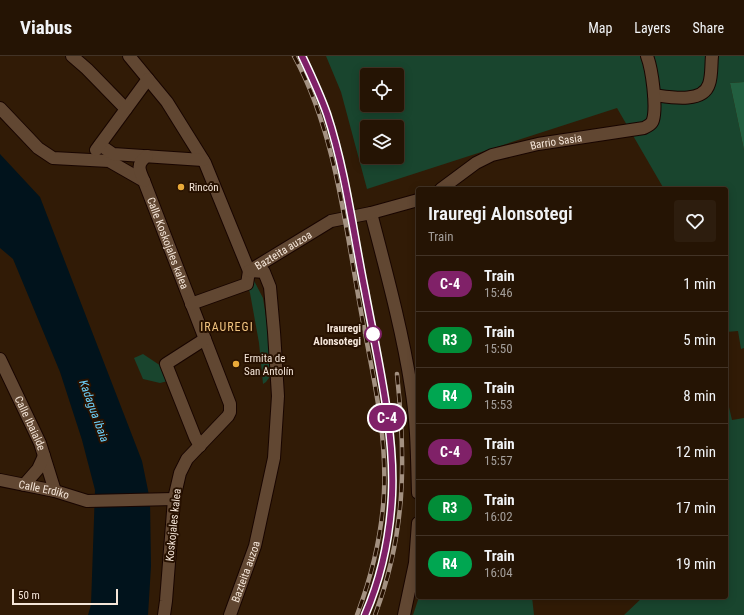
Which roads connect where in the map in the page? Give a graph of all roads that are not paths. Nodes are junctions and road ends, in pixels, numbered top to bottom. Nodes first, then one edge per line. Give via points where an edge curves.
1 (72, 56) edge
2 (129, 56) edge
3 (647, 56) edge
4 (712, 56) edge
5 (148, 79) junction
6 (654, 95) junction
7 (0, 108) edge
8 (126, 109) junction
9 (100, 145) junction
10 (147, 156) junction
11 (87, 160) junction
12 (203, 160) junction
13 (144, 181) junction
14 (444, 187) edge
15 (416, 201) edge
16 (371, 213) junction
17 (249, 271) junction
18 (191, 304) junction
19 (205, 339) junction
20 (0, 359) edge
21 (414, 385) edge
22 (416, 445) edge
23 (200, 446) junction
24 (44, 456) junction
25 (0, 480) edge
26 (24, 485) junction
27 (55, 490) junction
28 (174, 499) junction
29 (416, 550) edge
30 (164, 615) edge
31 (230, 615) edge
32 (404, 615) edge

1 - 8 street
2 - 5 street
3 - 6 street, Barrio Sasia
4 - 6 street via 709,86 703,92 695,97 684,98
5 - 8 street
5 - 12 street via 167,102
6 - 14 street, Barrio Sasia via 653,119 651,124 644,128 538,144 492,155 476,163
7 - 11 street via 38,148 53,158
8 - 9 street
9 - 10 street via 113,154
9 - 11 street
10 - 12 street
10 - 13 street, Calle Koskojales kalea via 139,166
11 - 13 street via 109,161
12 - 17 street
13 - 18 street, Calle Koskojales kalea
15 - 16 street
16 - 17 street, Bazteita auzoa via 331,221
16 - 21 street
17 - 18 street via 247,284
17 - 31 street, Bazteita auzoa via 264,272 270,287 278,396 274,458 255,546
18 - 19 street, Koskojales kalea
19 - 23 street, Koskojales kalea via 231,408 228,416
19 - 23 street via 169,367
20 - 24 street, Calle Ibaialde
21 - 22 street
23 - 28 street, Koskojales kalea via 187,460 180,473
24 - 26 street via 38,469
24 - 27 street, Calle Ibaialde
25 - 26 street, Calle Erdiko
26 - 27 street, Calle Erdiko
27 - 28 street, Calle Erdiko via 87,501
28 - 30 street, Koskojales kalea
29 - 32 street

